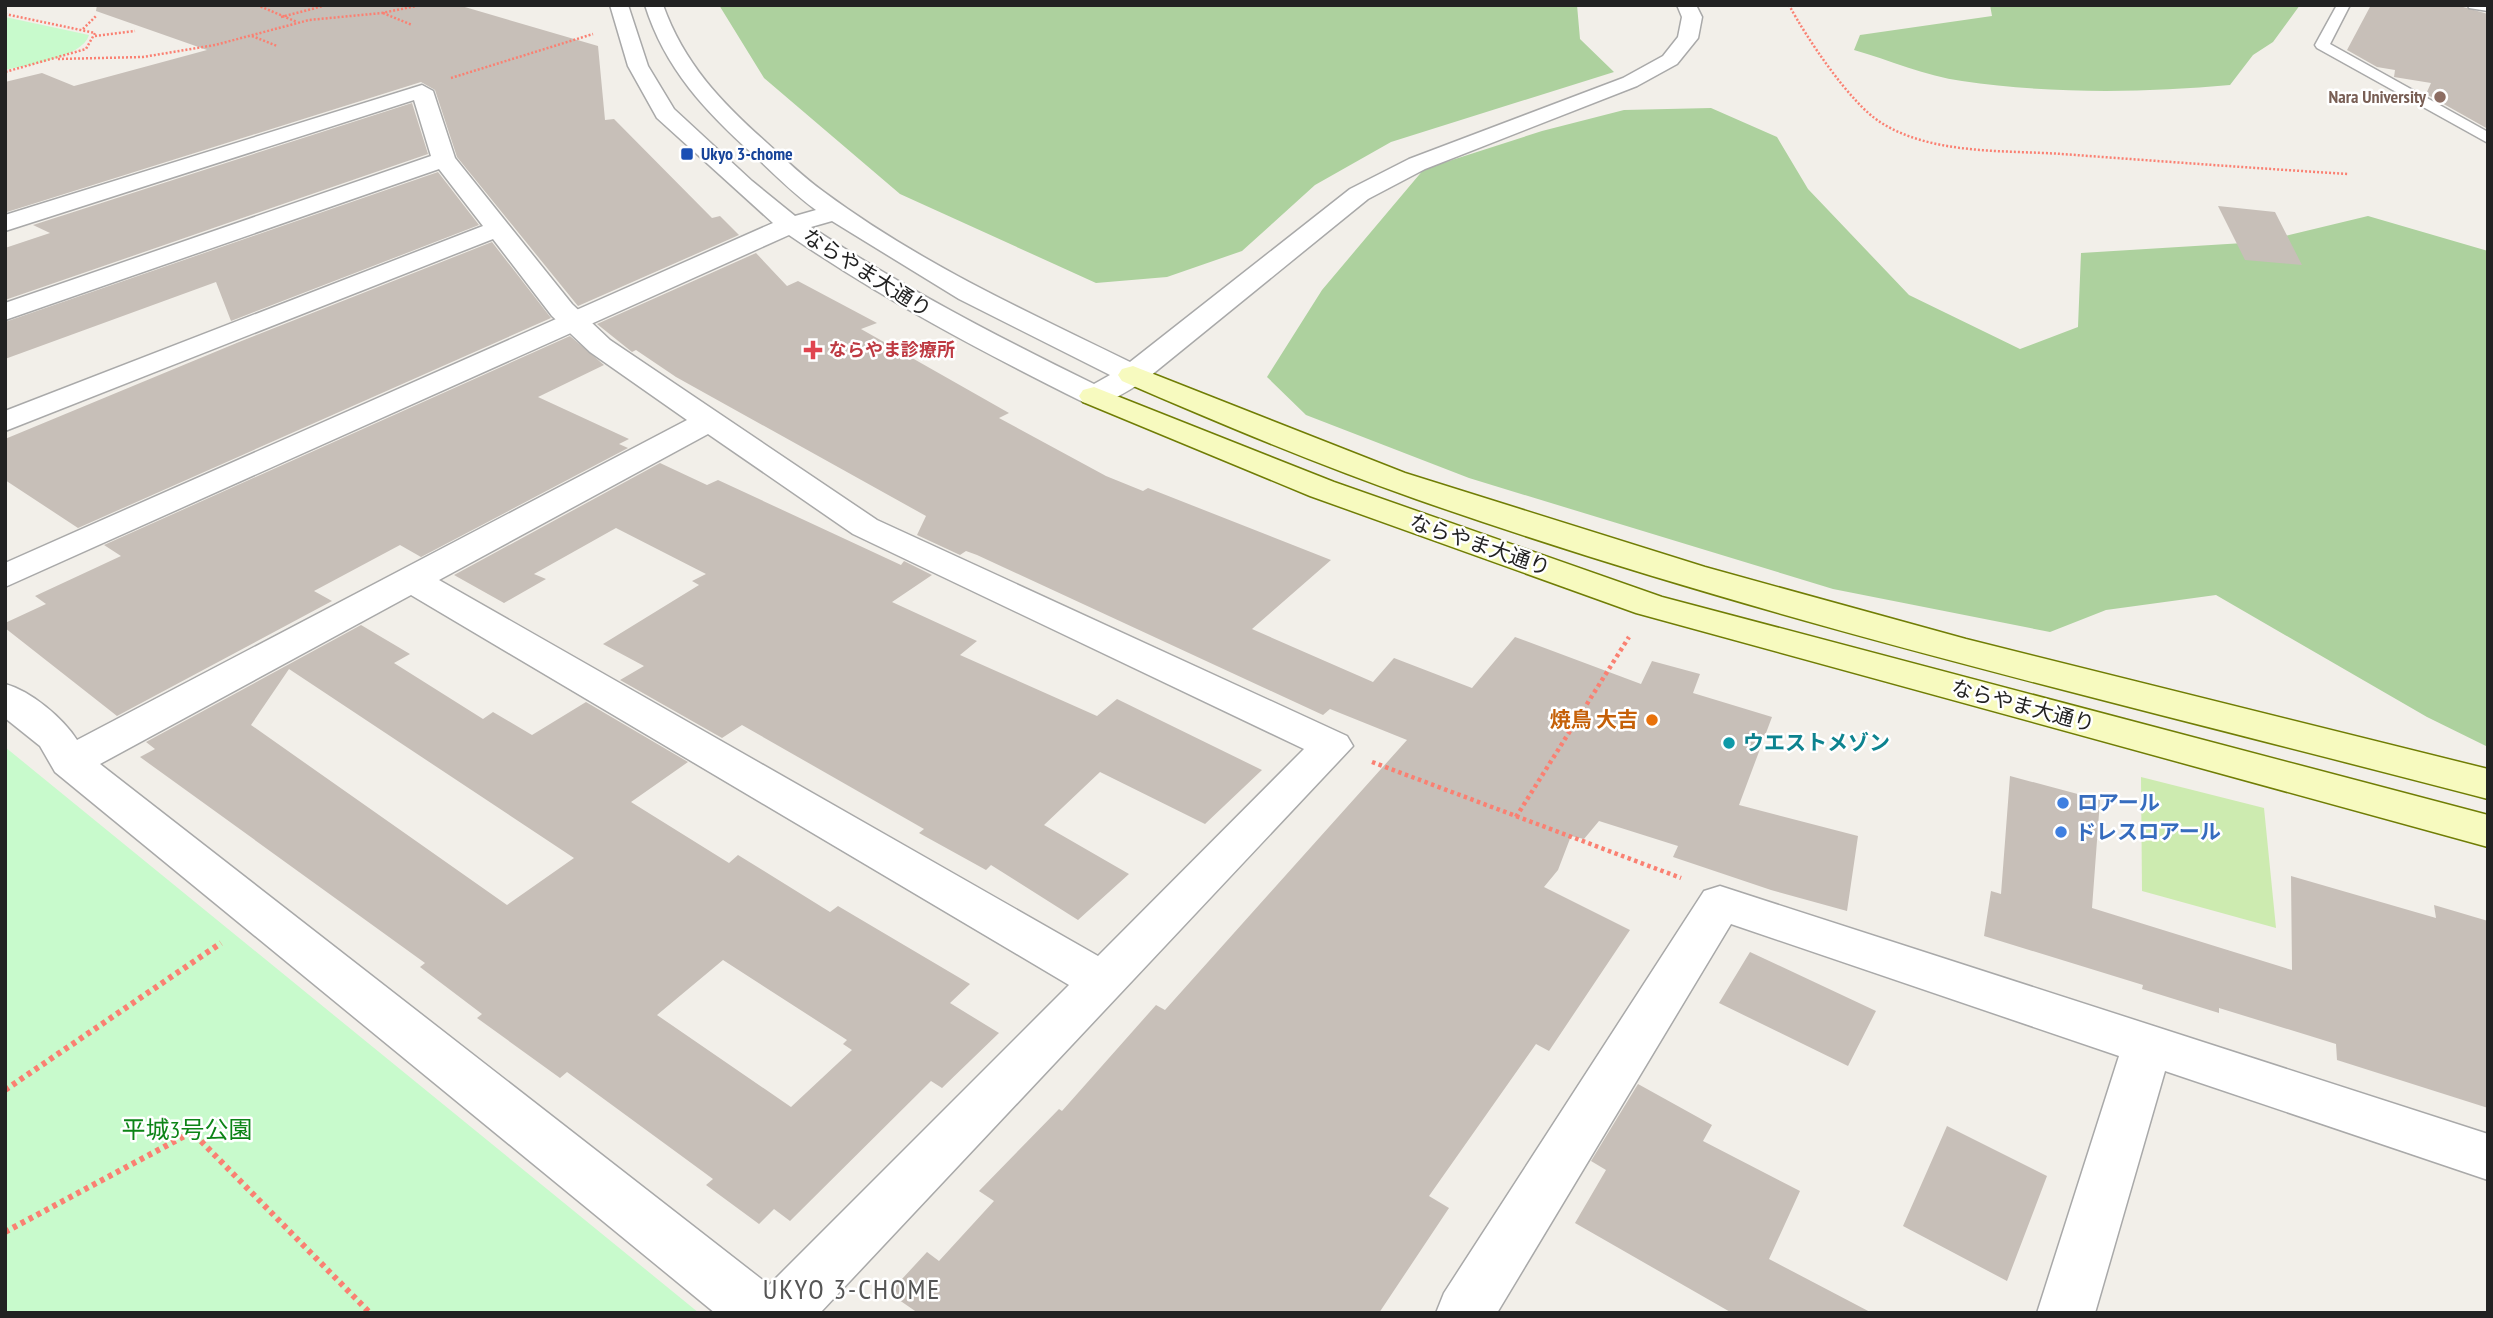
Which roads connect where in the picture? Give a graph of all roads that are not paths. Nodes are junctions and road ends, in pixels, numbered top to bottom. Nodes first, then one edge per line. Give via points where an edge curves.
1 (619, 5) edge
2 (654, 5) edge
3 (1686, 5) edge
4 (2344, 5) edge
5 (2474, 5) edge
6 (2488, 7) edge
7 (2488, 138) edge
8 (444, 159) junction
9 (836, 212) junction
10 (5, 223) edge
11 (791, 225) junction
12 (497, 229) junction
13 (5, 312) edge
14 (574, 322) junction
15 (1133, 375) junction
16 (1094, 396) junction
17 (709, 421) junction
18 (5, 422) edge
19 (5, 576) edge
20 (412, 580) junction
21 (5, 697) edge
22 (71, 762) junction
23 (2488, 785) edge
24 (2488, 831) edge
25 (1102, 982) junction
26 (2147, 1046) junction
27 (2488, 1157) edge
28 (761, 1313) edge
29 (781, 1313) edge
30 (1465, 1313) edge
31 (2066, 1313) edge

1 - 11 street, ならやま大通り via 638,66 665,113
2 - 9 street, ならやま大通り via 673,53 717,111
3 - 15 street via 1692,17 1688,38 1670,60 1630,82 1417,164 1359,194
4 - 7 lane via 2322,45
5 - 6 lane
8 - 10 street via 422,91
8 - 12 street
8 - 13 street
9 - 11 street
9 - 15 street, ならやま大通り via 916,264
11 - 14 street
11 - 16 street, ならやま大通り via 960,330
12 - 14 street
12 - 18 street
14 - 17 street via 600,346
14 - 19 street
15 - 16 street
15 - 23 main road, ならやま大通り via 1276,436 1637,560
16 - 24 main road, ならやま大通り via 1322,489 1649,605
17 - 20 street
17 - 25 street via 865,527 1332,746
20 - 22 street
20 - 25 street
21 - 22 street via 55,737
22 - 28 street
25 - 29 street
26 - 27 street
26 - 30 street via 1720,902
26 - 31 street

